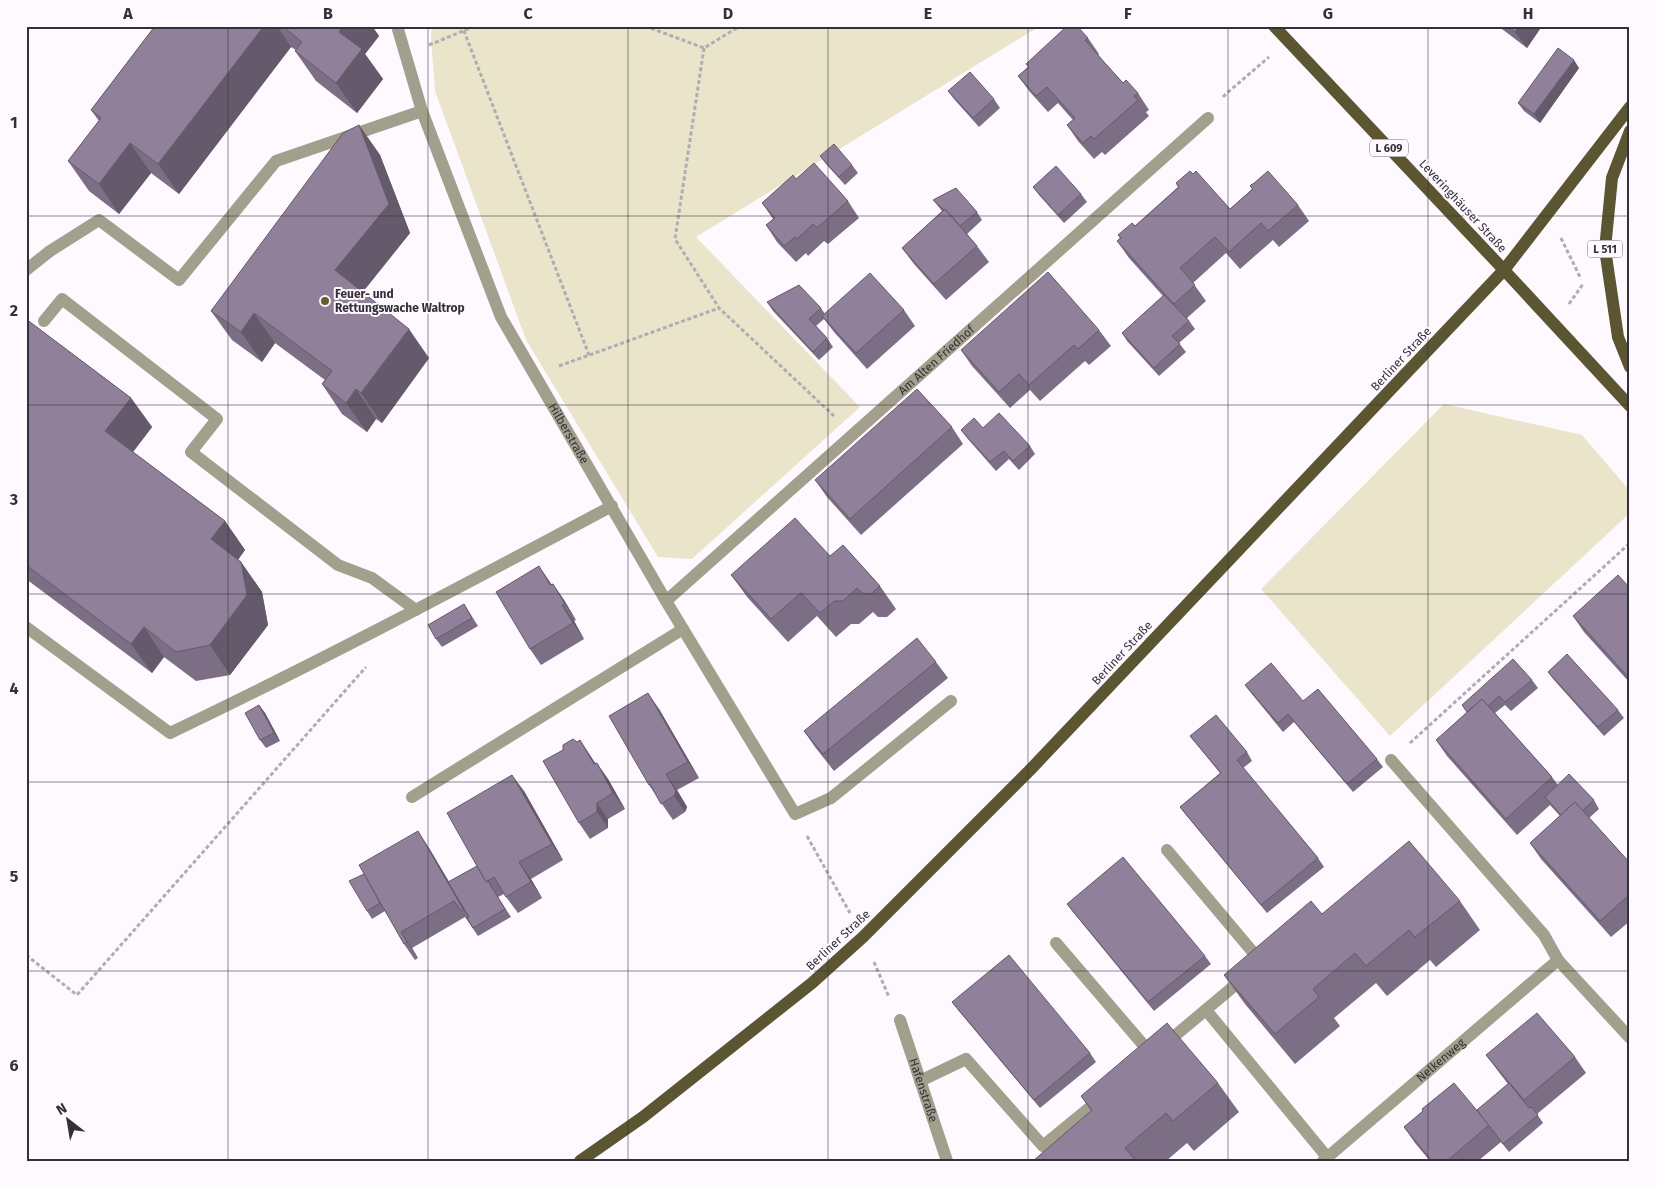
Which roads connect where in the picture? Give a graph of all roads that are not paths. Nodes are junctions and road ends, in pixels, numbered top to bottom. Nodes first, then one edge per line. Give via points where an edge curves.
1 (397, 26) edge
2 (1274, 26) edge
3 (1630, 107) edge
4 (422, 111) junction
5 (1208, 118) road end
6 (1630, 131) edge
7 (26, 270) edge
8 (1504, 270) junction
9 (44, 320) dead end
10 (1630, 367) edge
11 (1630, 406) edge
12 (612, 506) junction
13 (666, 601) junction
14 (416, 610) junction
15 (26, 627) edge
16 (683, 629) junction
17 (951, 700) dead end
18 (1391, 760) road end
19 (412, 797) dead end
20 (1166, 850) dead end
21 (1056, 943) dead end
22 (1558, 960) junction
23 (1206, 1010) junction
24 (900, 1020) dead end
25 (1630, 1038) edge
26 (920, 1081) junction
27 (1093, 1105) edge
28 (1325, 1159) edge
29 (580, 1161) edge
30 (946, 1161) edge

1 - 4 street, Hilberstraße
2 - 8 main road, Leveringhäuser Straße / L 609
3 - 8 main road, Berliner Straße
4 - 7 street via 276,161 179,280 98,220
4 - 12 street, Hilberstraße via 501,317
5 - 13 street, Am Alten Friedhof
6 - 10 main road, L 511 via 1612,178 1605,249 1618,337
8 - 11 main road, Leveringhäuser Straße / L 609
8 - 29 main road, Berliner Straße via 1030,770 862,937 812,983 643,1117
9 - 14 street via 62,299 217,419 191,452 338,565 372,578
12 - 13 street, Hilberstraße
12 - 14 street
13 - 16 street, Hilberstraße
14 - 15 street via 170,733
16 - 17 street, Hilberstraße via 795,814 831,798
16 - 19 street
18 - 22 street via 1544,935
20 - 23 street via 1262,962
21 - 23 street via 1152,1055
22 - 25 street
22 - 28 street, Nelkenweg
23 - 28 street
24 - 26 street, Hafenstraße
26 - 27 street via 966,1059 1043,1146
26 - 30 street, Hafenstraße

